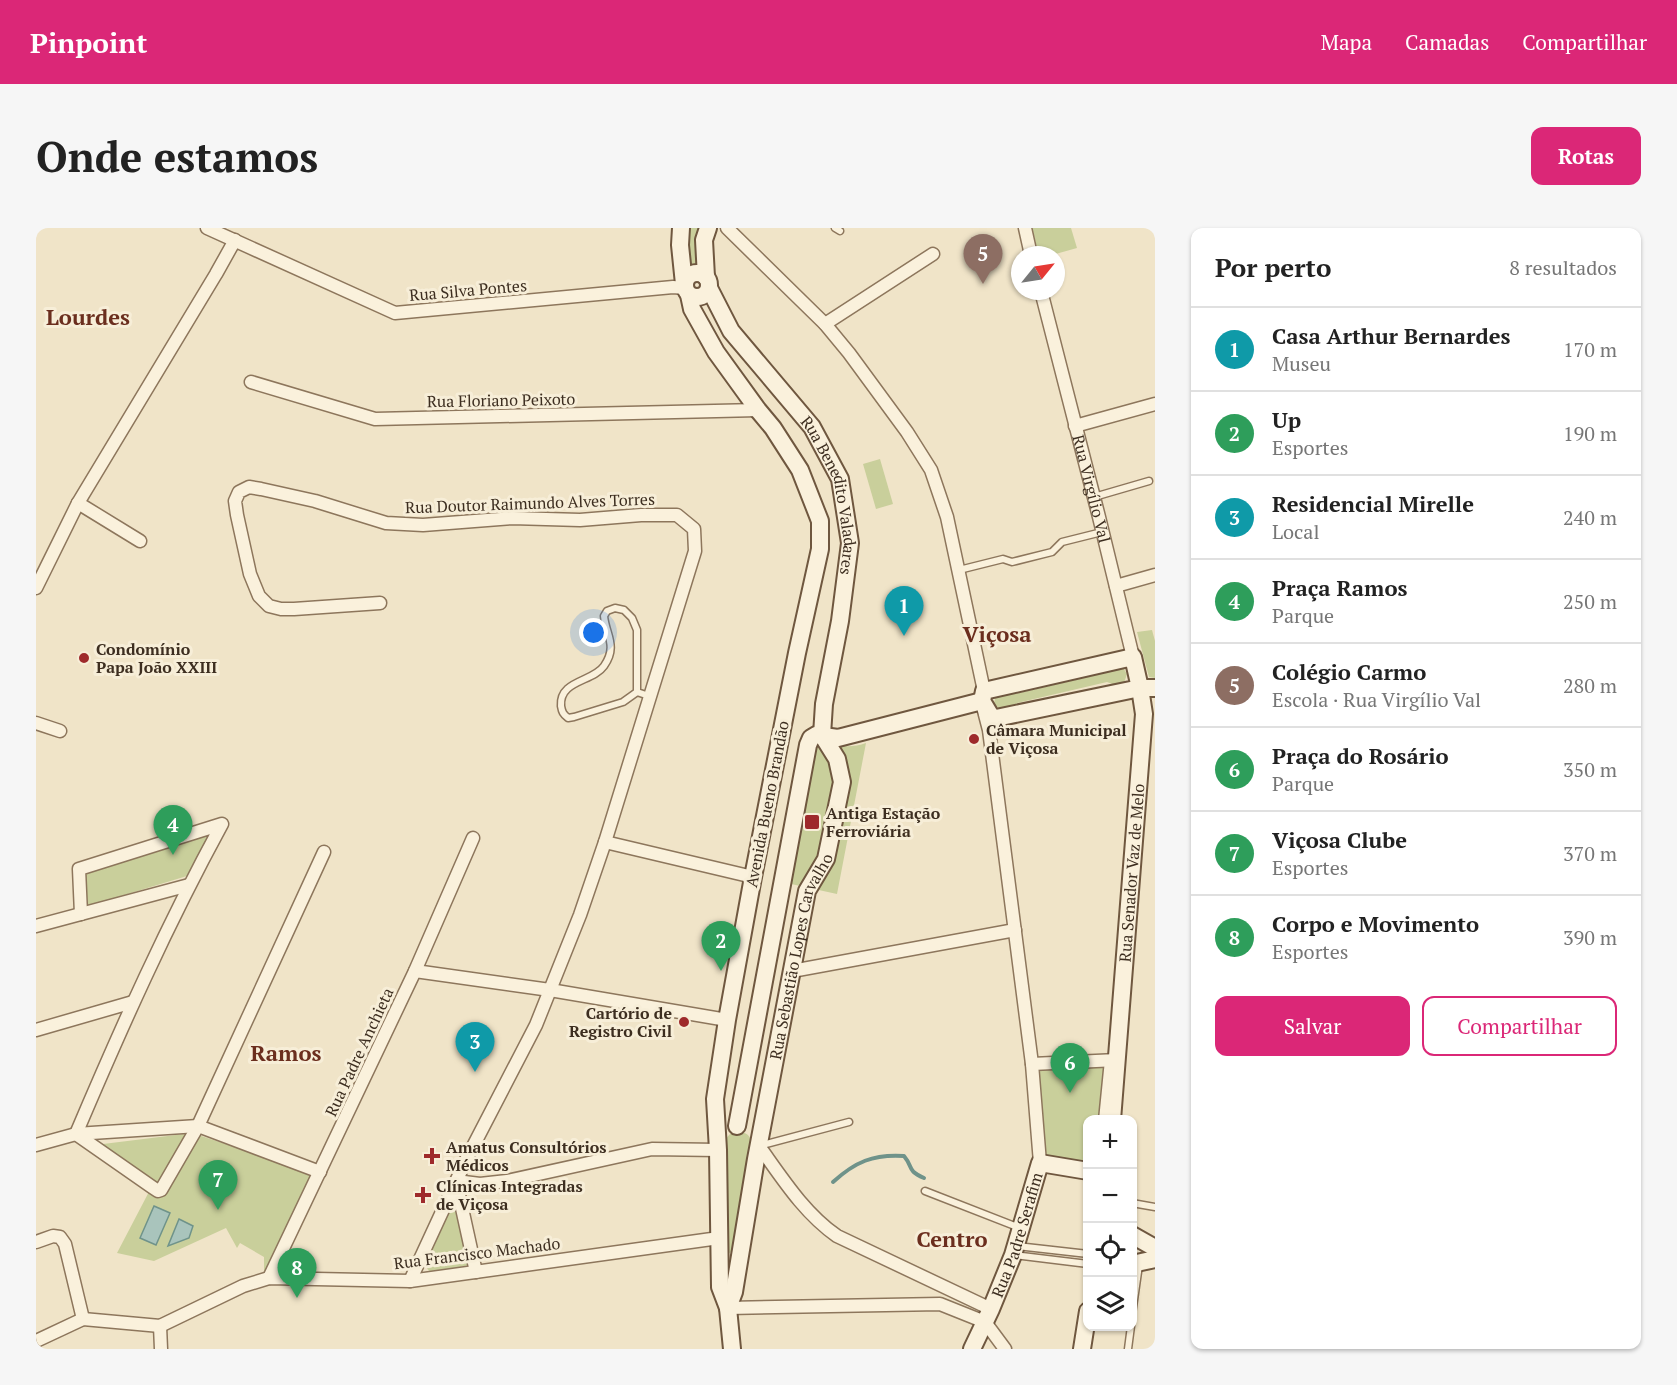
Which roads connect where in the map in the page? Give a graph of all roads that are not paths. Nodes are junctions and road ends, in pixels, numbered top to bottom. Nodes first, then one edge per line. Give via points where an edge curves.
1 (207, 228) edge
2 (681, 228) edge
3 (708, 228) edge
4 (727, 228) edge
5 (1024, 228) edge
6 (235, 240) junction
7 (1029, 246) edge
8 (933, 254) dead end
9 (707, 283) junction
10 (686, 289) junction
11 (1043, 300) edge
12 (825, 324) junction
13 (251, 382) dead end
14 (1155, 404) edge
15 (758, 410) junction
16 (1075, 426) junction
17 (1149, 481) dead end
18 (1094, 497) junction
19 (78, 503) junction
20 (1103, 532) junction
21 (140, 541) dead end
22 (959, 570) junction
23 (1155, 575) edge
24 (1116, 586) junction
25 (36, 588) edge
26 (380, 603) dead end
27 (1133, 657) junction
28 (1148, 688) edge
29 (643, 694) junction
30 (983, 696) junction
31 (36, 723) edge
32 (60, 731) dead end
33 (822, 735) junction
34 (473, 838) dead end
35 (605, 842) junction
36 (324, 852) dead end
37 (753, 877) junction
38 (189, 885) junction
39 (81, 914) junction
40 (36, 926) edge
41 (1015, 930) junction
42 (415, 971) junction
43 (792, 971) junction
44 (550, 990) junction
45 (133, 1002) junction
46 (727, 1020) junction
47 (36, 1030) edge
48 (1113, 1060) junction
49 (1032, 1064) junction
50 (1103, 1115) edge
51 (1112, 1115) edge
52 (849, 1122) dead end
53 (198, 1126) junction
54 (737, 1126) junction
55 (76, 1134) junction
56 (36, 1146) edge
57 (759, 1146) junction
58 (718, 1147) junction
59 (1040, 1163) junction
60 (1083, 1170) edge
61 (320, 1172) junction
62 (456, 1181) junction
63 (926, 1191) dead end
64 (1137, 1204) edge
65 (1155, 1207) edge
66 (1021, 1228) junction
67 (1137, 1238) edge
68 (36, 1242) edge
69 (719, 1244) junction
70 (1155, 1248) edge
71 (1015, 1250) junction
72 (740, 1254) junction
73 (1083, 1254) edge
74 (1142, 1262) edge
75 (1083, 1263) edge
76 (476, 1272) junction
77 (269, 1278) junction
78 (410, 1281) junction
79 (1137, 1288) edge
80 (728, 1308) junction
81 (988, 1316) junction
82 (83, 1319) junction
83 (160, 1326) junction
84 (1085, 1331) edge
85 (1130, 1331) edge
86 (36, 1341) edge
87 (161, 1349) edge
88 (732, 1349) edge
89 (972, 1349) edge
90 (1005, 1349) edge
91 (1082, 1349) edge
92 (1128, 1349) edge

1 - 6 street, Rua Silva Pontes
2 - 10 street, Avenida Bueno Brandão
3 - 9 street, Rua Benedito Valadares via 704,240
4 - 12 street
5 - 7 street
6 - 10 street, Rua Silva Pontes via 395,313 673,287
6 - 19 street
8 - 12 street
9 - 10 street via 707,292 701,297
9 - 33 street, Rua Benedito Valadares via 731,331 812,427 840,479 850,543
10 - 15 street, Avenida Bueno Brandão via 692,309 716,352
11 - 16 street, Rua Virgílio Val
12 - 22 street via 931,470
13 - 15 street, Rua Floriano Peixoto via 375,419
14 - 16 street
15 - 37 street, Avenida Bueno Brandão via 800,470 820,521 820,549
16 - 18 street, Rua Virgílio Val
17 - 18 lane
18 - 20 street, Rua Virgílio Val
19 - 21 street
19 - 25 street
20 - 22 lane via 1062,542 1052,552
20 - 24 street, Rua Virgílio Val
22 - 30 street
23 - 24 street
24 - 27 street, Rua Virgílio Val
26 - 29 street, Rua Doutor Raimundo Alves Torres via 294,609 269,606 259,596 250,574 237,515 239,492 249,487 315,501 386,523 423,525 512,518 580,520 677,515 694,529 694,551
27 - 28 street, Rua Virgílio Val
27 - 30 street
28 - 30 street via 996,718 991,716
28 - 48 street, Rua Senador Vaz de Melo
29 - 29 lane via 637,630 632,618 615,608 604,616 612,641 604,666 565,692 562,713 574,717
29 - 35 street
30 - 33 street via 838,738
30 - 41 street
31 - 32 street
33 - 43 street, Rua Sebastião Lopes Carvalho via 837,759 842,782 826,859 807,891
33 - 54 street via 811,738 807,745
34 - 42 street, Rua Padre Anchieta
35 - 37 street
35 - 44 street
36 - 53 street
37 - 46 street, Avenida Bueno Brandão
38 - 39 street
38 - 39 street via 222,824 79,869
38 - 45 street
39 - 40 street
41 - 43 street
41 - 49 street
42 - 44 street
42 - 61 street, Rua Padre Anchieta
43 - 57 street, Rua Sebastião Lopes Carvalho
44 - 46 street
44 - 62 street
45 - 47 street
45 - 55 street
46 - 58 street, Avenida Bueno Brandão via 715,1099
48 - 49 street
48 - 50 lane
48 - 51 street, Rua Senador Vaz de Melo
49 - 59 street
52 - 57 lane
53 - 55 street
53 - 55 street via 160,1191
53 - 61 street
54 - 57 street via 754,1134
54 - 58 street via 724,1131
55 - 56 street
57 - 72 street, Rua Sebastião Lopes Carvalho
57 - 81 street via 823,1226
58 - 62 street via 652,1149 507,1181
58 - 69 street, Avenida Bueno Brandão
59 - 60 street, Rua Padre Serafim
59 - 66 street, Rua Padre Serafim
61 - 77 street, Rua Padre Anchieta
62 - 76 street
62 - 78 street
63 - 66 lane
64 - 65 lane
66 - 71 street, Rua Padre Serafim
67 - 70 street
68 - 82 street via 53,1236 60,1237 65,1244
69 - 72 street via 726,1259
69 - 76 street, Rua Francisco Machado
69 - 80 street, Avenida Bueno Brandão via 720,1287
71 - 73 lane
71 - 75 lane
71 - 81 street, Rua Padre Serafim
72 - 80 street, Rua Sebastião Lopes Carvalho
74 - 79 lane
76 - 78 street, Rua Francisco Machado
77 - 78 street, Rua Francisco Machado
77 - 83 street, Rua Francisco Machado via 243,1286
80 - 81 street via 940,1304
80 - 88 street, Avenida Bueno Brandão
81 - 89 street, Rua Padre Serafim
81 - 90 street
82 - 83 street
82 - 86 street
83 - 87 street
84 - 91 street
85 - 92 lane

